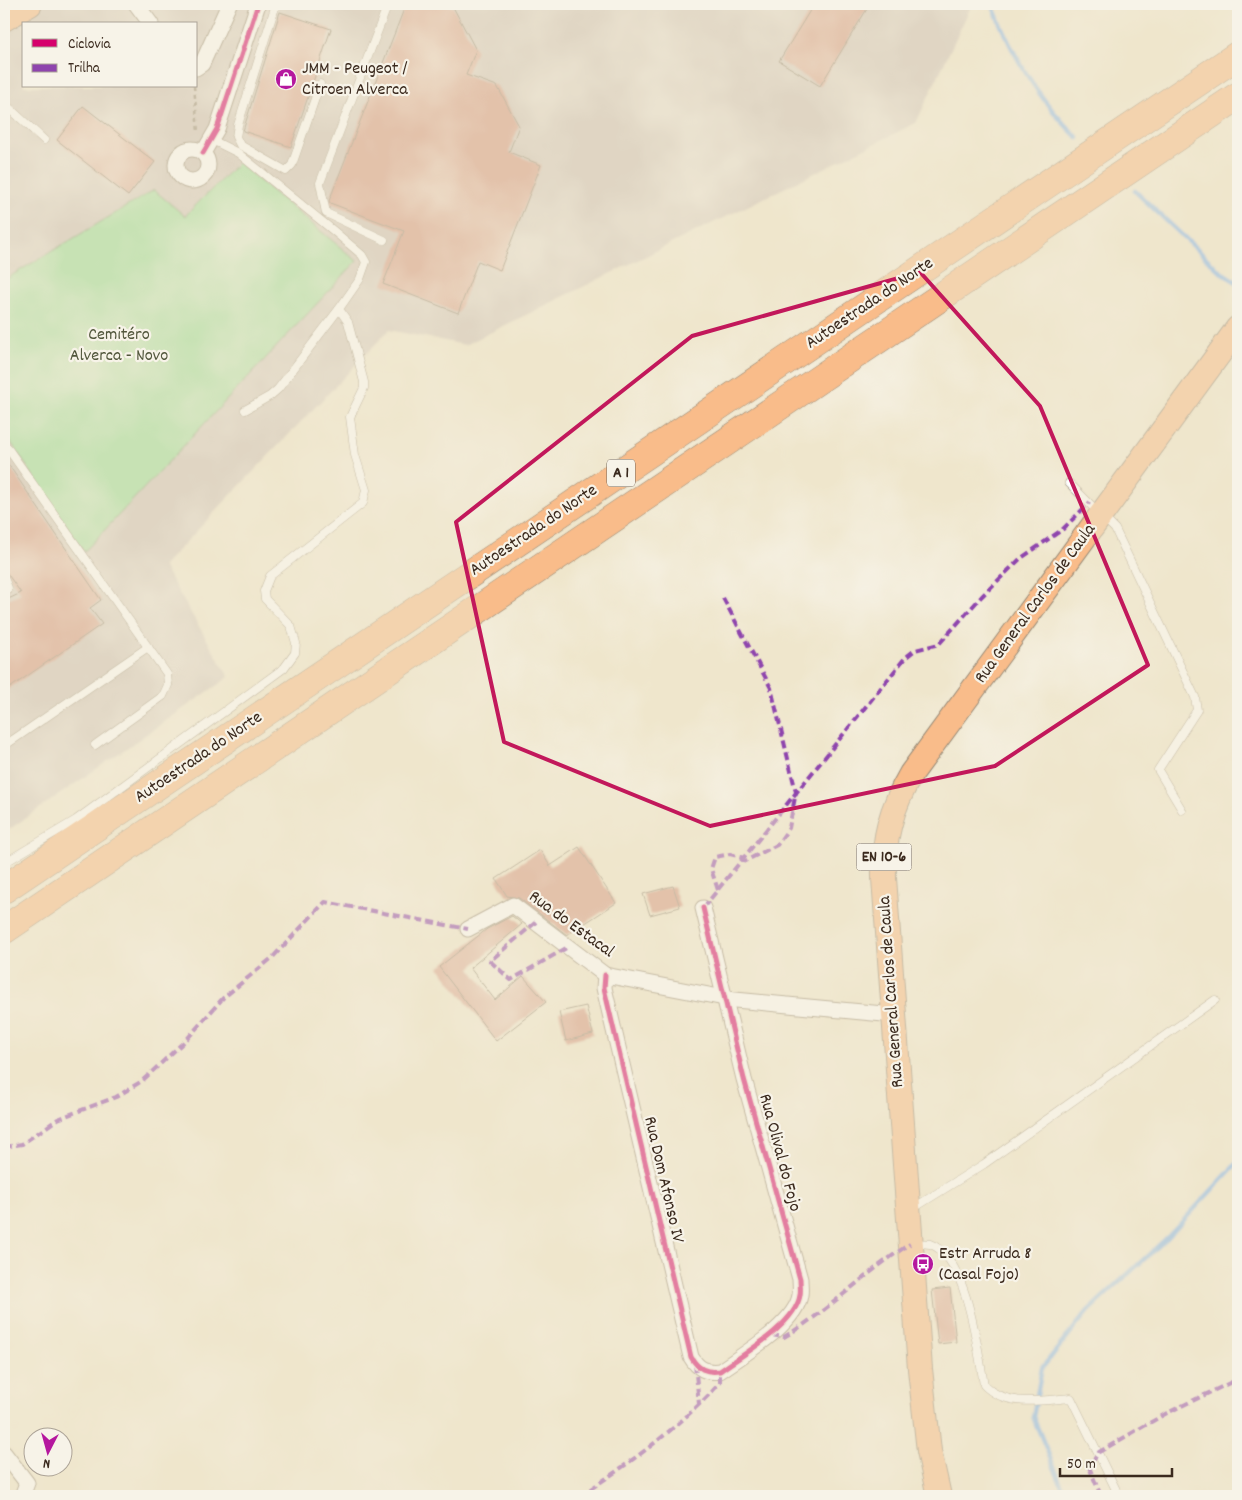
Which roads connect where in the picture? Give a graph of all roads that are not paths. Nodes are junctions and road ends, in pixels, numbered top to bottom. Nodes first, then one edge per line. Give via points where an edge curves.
1 (30, 4) edge
2 (136, 4) edge
3 (229, 4) edge
4 (258, 4) edge
5 (276, 4) edge
6 (388, 4) edge
7 (4, 19) edge
8 (150, 22) edge
9 (1238, 55) edge
10 (198, 67) edge
11 (320, 84) dead end
12 (1238, 96) edge
13 (4, 103) edge
14 (44, 140) dead end
15 (212, 140) junction
16 (203, 153) dead end
17 (384, 240) dead end
18 (339, 309) junction
19 (1238, 328) edge
20 (245, 410) dead end
21 (4, 443) edge
22 (1069, 483) dead end
23 (1102, 514) junction
24 (4, 578) edge
25 (4, 594) edge
26 (148, 647) junction
27 (4, 746) edge
28 (95, 746) dead end
29 (1182, 810) dead end
30 (4, 863) edge
31 (4, 889) edge
32 (704, 908) dead end
33 (468, 929) dead end
34 (4, 930) edge
35 (605, 975) junction
36 (725, 998) junction
37 (1215, 1000) dead end
38 (894, 1015) junction
39 (908, 1212) junction
40 (910, 1244) junction
41 (720, 1370) joint
42 (4, 1453) edge
43 (22, 1496) edge
44 (939, 1496) edge
45 (1119, 1496) edge

1 - 7 main road
2 - 8 street
3 - 10 street
4 - 15 street
5 - 11 lane via 238,125 236,137 240,145 286,171 292,165
6 - 17 lane via 320,183 326,213
9 - 31 highway, Autoestrada do Norte / A 1
12 - 34 highway, Autoestrada do Norte / A 1
13 - 14 lane
15 - 16 street
15 - 18 lane via 238,153 365,259 365,271
18 - 20 lane via 278,389
18 - 30 lane via 348,322 364,382 350,417 355,455 365,482 366,496 358,509 270,576 266,583 266,598 294,633 295,653 292,659 76,820
19 - 23 main road, Rua General Carlos de Caula / EN 10-6
21 - 26 lane
22 - 23 lane
23 - 29 lane via 1116,529 1197,704 1192,719 1158,770
23 - 38 main road, Rua General Carlos de Caula / EN 10-6 via 911,774 895,802 887,828 884,861
24 - 25 lane via 8,588
26 - 27 lane
26 - 28 lane via 167,674 168,685 163,696
32 - 36 street, Rua Olival do Fojo
33 - 35 street, Rua do Estacal via 513,905
35 - 36 street, Rua do Estacal
35 - 41 street, Rua Dom Afonso IV via 608,1006 691,1357 701,1370
36 - 38 street, Rua do Estacal
36 - 41 street, Rua Olival do Fojo via 746,1089 800,1279 800,1296 772,1335
37 - 39 lane via 984,1164
38 - 39 main road, Rua General Carlos de Caula / EN 10-6
39 - 40 main road, Rua General Carlos de Caula / EN 10-6
40 - 44 main road, Rua General Carlos de Caula / EN 10-6 via 924,1407
40 - 45 lane via 932,1245 958,1276 969,1306 984,1385 999,1396 1022,1401 1071,1398
42 - 43 street via 27,1483

